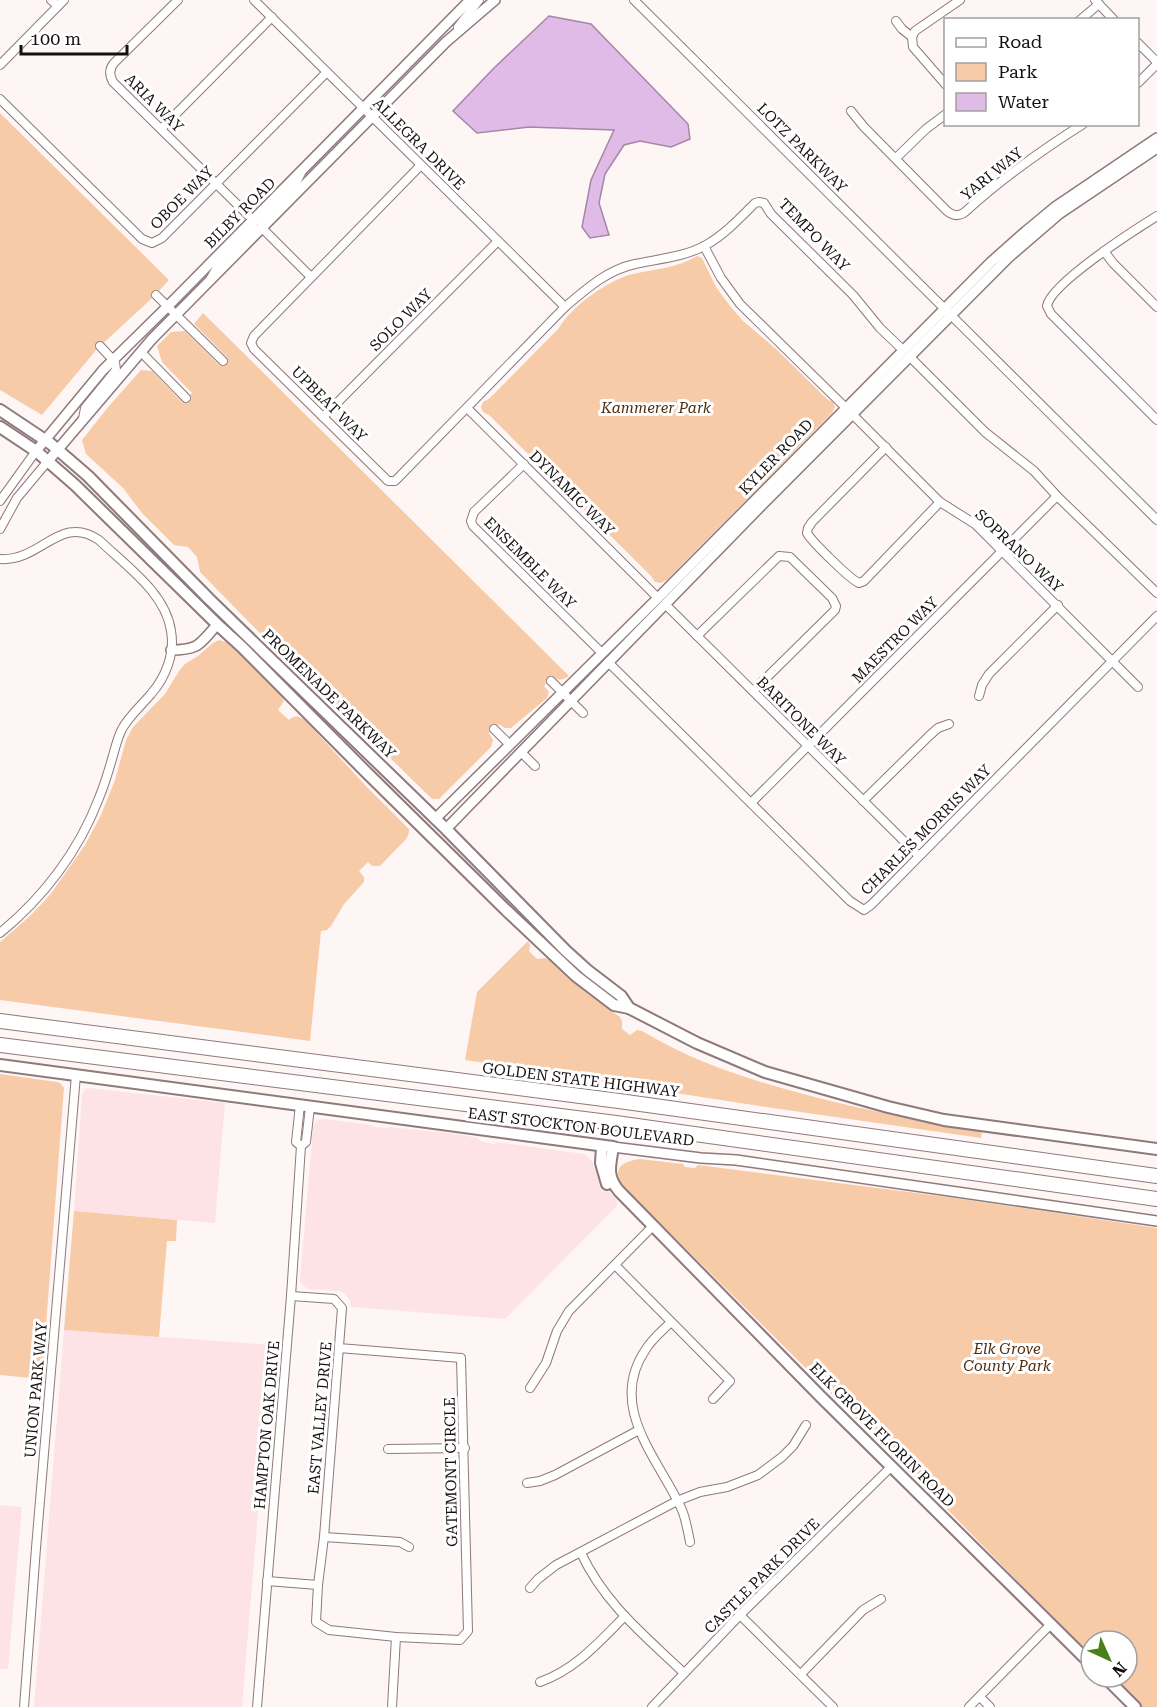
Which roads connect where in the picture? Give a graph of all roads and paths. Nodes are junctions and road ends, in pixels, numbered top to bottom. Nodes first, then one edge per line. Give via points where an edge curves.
1 (51, 0) edge
2 (64, 0) edge
3 (178, 0) edge
4 (254, 0) edge
5 (470, 0) edge
6 (479, 0) edge
7 (495, 0) edge
8 (634, 0) edge
9 (960, 0) edge
10 (1097, 2) edge
11 (58, 6) junction
12 (272, 17) junction
13 (1082, 18) edge
14 (1112, 18) edge
15 (896, 21) dead end
16 (912, 37) junction
17 (446, 42) junction
18 (1139, 45) edge
19 (1157, 63) edge
20 (0, 65) edge
21 (327, 72) junction
22 (1139, 81) edge
23 (944, 84) edge
24 (0, 99) edge
25 (364, 109) junction
26 (851, 111) dead end
27 (944, 115) edge
28 (372, 116) junction
29 (1080, 126) edge
30 (161, 129) junction
31 (1157, 138) edge
32 (1157, 148) edge
33 (896, 158) junction
34 (421, 165) junction
35 (301, 172) junction
36 (216, 183) junction
37 (1157, 216) edge
38 (253, 220) junction
39 (262, 228) junction
40 (498, 241) junction
41 (704, 246) junction
42 (1104, 251) junction
43 (311, 277) junction
44 (210, 279) junction
45 (156, 295) dead end
46 (168, 306) junction
47 (1157, 307) edge
48 (565, 308) junction
49 (948, 311) junction
50 (176, 314) junction
51 (100, 346) dead end
52 (141, 352) junction
53 (906, 353) junction
54 (113, 359) junction
55 (223, 361) dead end
56 (185, 396) dead end
57 (467, 408) junction
58 (0, 410) edge
59 (849, 411) junction
60 (323, 417) junction
61 (83, 419) junction
62 (1157, 420) edge
63 (0, 427) edge
64 (46, 440) junction
65 (885, 447) junction
66 (58, 450) junction
67 (36, 452) junction
68 (48, 461) junction
69 (524, 464) junction
70 (1057, 496) junction
71 (0, 501) edge
72 (940, 502) junction
73 (1157, 520) edge
74 (0, 529) edge
75 (1002, 551) junction
76 (0, 559) edge
77 (1157, 592) edge
78 (661, 601) junction
79 (1058, 605) junction
80 (1157, 616) edge
81 (217, 625) junction
82 (697, 636) junction
83 (242, 647) junction
84 (171, 650) junction
85 (607, 658) junction
86 (1112, 661) junction
87 (551, 681) dead end
88 (1138, 687) dead end
89 (304, 691) junction
90 (753, 691) junction
91 (563, 693) junction
92 (979, 696) dead end
93 (297, 701) junction
94 (571, 701) junction
95 (582, 713) dead end
96 (949, 724) dead end
97 (494, 729) dead end
98 (358, 743) junction
99 (509, 744) junction
100 (808, 746) junction
101 (521, 752) junction
102 (535, 766) dead end
103 (863, 801) junction
104 (471, 803) junction
105 (751, 803) junction
106 (435, 819) junction
107 (446, 829) junction
108 (919, 856) junction
109 (506, 910) junction
110 (0, 933) edge
111 (550, 935) junction
112 (544, 946) junction
113 (587, 970) junction
114 (629, 1008) junction
115 (0, 1021) edge
116 (0, 1045) edge
117 (0, 1065) edge
118 (76, 1075) junction
119 (305, 1106) junction
120 (608, 1147) junction
121 (1157, 1149) edge
122 (1157, 1176) edge
123 (1157, 1199) edge
124 (1157, 1221) edge
125 (652, 1227) junction
126 (615, 1265) junction
127 (291, 1296) junction
128 (671, 1322) junction
129 (339, 1347) junction
130 (530, 1388) dead end
131 (713, 1399) dead end
132 (806, 1425) dead end
133 (639, 1430) junction
134 (465, 1448) junction
135 (388, 1449) dead end
136 (892, 1466) junction
137 (527, 1483) dead end
138 (677, 1501) junction
139 (324, 1537) junction
140 (690, 1542) dead end
141 (409, 1547) dead end
142 (581, 1553) junction
143 (267, 1581) junction
144 (318, 1585) junction
145 (530, 1588) dead end
146 (881, 1599) dead end
147 (740, 1615) junction
148 (625, 1616) junction
149 (1051, 1624) junction
150 (396, 1637) junction
151 (1079, 1652) edge
152 (684, 1673) junction
153 (801, 1674) junction
154 (540, 1682) dead end
155 (1117, 1689) edge
156 (980, 1697) junction
157 (24, 1707) edge
158 (257, 1707) edge
159 (392, 1707) edge
160 (652, 1707) edge
161 (833, 1707) edge
162 (969, 1707) edge
163 (990, 1707) edge
164 (1135, 1707) edge

1 - 11 street
2 - 11 street
3 - 30 street, ARIA WAY via 114,63 110,73 113,82
4 - 12 street, ALLEGRA DRIVE
5 - 25 street, BILBY ROAD
6 - 17 street, BILBY ROAD
7 - 17 street, BILBY ROAD
8 - 49 street, LOTZ PARKWAY
9 - 16 street
10 - 13 street
10 - 14 street
11 - 20 street
12 - 21 street, ALLEGRA DRIVE
12 - 30 street
15 - 16 street
16 - 23 street via 914,47
17 - 28 street, BILBY ROAD
18 - 19 street
19 - 22 street
21 - 25 street, ALLEGRA DRIVE
21 - 36 street, OBOE WAY
24 - 36 street, OBOE WAY via 148,242 159,240
25 - 28 street, ALLEGRA DRIVE
25 - 35 street, BILBY ROAD
26 - 33 street
27 - 33 street
28 - 34 street, ALLEGRA DRIVE
28 - 39 street, BILBY ROAD
29 - 33 street, YARI WAY via 959,215 946,210
30 - 36 street, ARIA WAY
31 - 49 street, KYLER ROAD via 1037,221 996,257
32 - 49 street, KYLER ROAD via 1046,224
34 - 40 street, ALLEGRA DRIVE
34 - 43 street, UPBEAT WAY
35 - 38 street, BILBY ROAD
35 - 39 street via 292,189 263,218
36 - 38 street, ARIA WAY
37 - 42 street
38 - 44 street via 252,230
38 - 46 street, BILBY ROAD
39 - 43 street
39 - 44 street, BILBY ROAD
40 - 48 street, ALLEGRA DRIVE
40 - 60 street, SOLO WAY
41 - 48 street, TEMPO WAY via 614,272 595,282
41 - 53 street, TEMPO WAY via 755,203 764,203
41 - 59 street, SOPRANO WAY via 740,304
42 - 47 street
42 - 62 street via 1049,298 1047,309
43 - 60 street, UPBEAT WAY via 251,343
44 - 50 street, BILBY ROAD
45 - 46 street
46 - 50 street
46 - 54 street, BILBY ROAD
48 - 57 street, UPBEAT WAY
49 - 53 street, KYLER ROAD
49 - 73 street, LOTZ PARKWAY
50 - 52 street, BILBY ROAD
50 - 55 street
51 - 54 street
52 - 56 street
52 - 61 street, BILBY ROAD
53 - 59 street, KYLER ROAD
53 - 59 street, KYLER ROAD via 873,380
53 - 70 street
54 - 61 street via 115,372 85,408
54 - 64 street, BILBY ROAD
57 - 60 street, UPBEAT WAY via 392,482
57 - 69 street, DYNAMIC WAY
58 - 64 main road, PROMENADE PARKWAY
59 - 65 street, SOPRANO WAY
59 - 78 street, KYLER ROAD via 796,472
59 - 78 street, KYLER ROAD via 711,545
61 - 66 street, BILBY ROAD
63 - 67 main road, PROMENADE PARKWAY
64 - 66 main road, PROMENADE PARKWAY
64 - 67 street, BILBY ROAD
65 - 72 street, SOPRANO WAY
65 - 72 street via 812,522 807,534 812,541 860,583
66 - 68 street, BILBY ROAD
66 - 89 main road, PROMENADE PARKWAY
67 - 68 main road, PROMENADE PARKWAY
67 - 71 street
68 - 74 street via 17,498
68 - 81 main road, PROMENADE PARKWAY
69 - 78 street, DYNAMIC WAY
69 - 85 street, ENSEMBLE WAY via 474,512 473,526
70 - 75 street, MAESTRO WAY
70 - 77 street
72 - 75 street, SOPRANO WAY via 975,524
75 - 79 street, SOPRANO WAY
75 - 100 street, MAESTRO WAY
76 - 84 street via 29,554 66,533 94,537 160,601 169,621
78 - 82 street, BARITONE WAY
78 - 85 street, KYLER ROAD
79 - 86 street, SOPRANO WAY
79 - 92 street via 989,674
80 - 86 street, CHARLES MORRIS WAY
81 - 83 main road, PROMENADE PARKWAY
81 - 84 street via 190,650
82 - 90 street, BARITONE WAY
82 - 90 street via 779,556 790,557 835,601 835,610
83 - 89 main road via 256,655 294,692
83 - 93 main road, PROMENADE PARKWAY
84 - 110 street via 159,684 122,729 100,797 81,838 40,895
85 - 91 street, KYLER ROAD
85 - 94 street, KYLER ROAD
85 - 105 street, CHARLES MORRIS WAY
86 - 88 street, SOPRANO WAY
86 - 108 street, CHARLES MORRIS WAY
87 - 91 street
89 - 98 main road, PROMENADE PARKWAY
90 - 100 street, BARITONE WAY
91 - 94 street
91 - 99 street, KYLER ROAD
93 - 98 main road via 306,704 342,739
93 - 109 main road, PROMENADE PARKWAY
94 - 95 street
94 - 101 street, KYLER ROAD
96 - 103 street via 929,736
97 - 99 street
98 - 106 main road, PROMENADE PARKWAY
99 - 104 street via 510,754 481,785
99 - 106 street, KYLER ROAD
100 - 103 street, BARITONE WAY
100 - 105 street, MAESTRO WAY
101 - 102 street
101 - 104 street, KYLER ROAD
103 - 108 street, BARITONE WAY
104 - 107 street, KYLER ROAD
105 - 108 street, CHARLES MORRIS WAY via 850,901 864,910
106 - 107 main road, PROMENADE PARKWAY
107 - 111 main road, PROMENADE PARKWAY
109 - 111 main road via 512,910 540,934
109 - 112 main road, PROMENADE PARKWAY
111 - 113 main road, PROMENADE PARKWAY
112 - 113 main road via 554,948 581,971
112 - 114 main road, PROMENADE PARKWAY via 614,1005
113 - 114 main road, PROMENADE PARKWAY via 621,996
114 - 121 main road, PROMENADE PARKWAY via 765,1072 888,1107 944,1120
115 - 122 highway, GOLDEN STATE HIGHWAY
116 - 123 highway via 616,1123
117 - 118 main road, EAST STOCKTON BOULEVARD
118 - 119 main road, EAST STOCKTON BOULEVARD
118 - 157 street, UNION PARK WAY
119 - 120 main road, EAST STOCKTON BOULEVARD
119 - 127 street, HAMPTON OAK DRIVE via 306,1142 300,1146
120 - 124 street, EAST STOCKTON BOULEVARD via 736,1160
120 - 125 main road, ELK GROVE FLORIN ROAD via 610,1178
125 - 126 street
125 - 136 main road, ELK GROVE FLORIN ROAD
126 - 128 street
126 - 130 street via 564,1317 546,1363
127 - 129 street, EAST VALLEY DRIVE via 334,1299 342,1308
127 - 143 street, HAMPTON OAK DRIVE
128 - 131 street via 730,1382
128 - 133 street via 646,1348 635,1371 632,1406
129 - 134 street, GATEMONT CIRCLE via 461,1358
129 - 139 street, EAST VALLEY DRIVE
132 - 138 street via 793,1446 764,1471
133 - 137 street via 555,1475
133 - 138 street
134 - 135 street
134 - 150 street, GATEMONT CIRCLE via 468,1631 460,1640
136 - 147 street, CASTLE PARK DRIVE
136 - 149 main road, ELK GROVE FLORIN ROAD
138 - 140 street
138 - 142 street
139 - 141 street via 400,1542
139 - 144 street, EAST VALLEY DRIVE
142 - 145 street via 549,1570
142 - 148 street via 596,1581
143 - 144 street
143 - 158 street, HAMPTON OAK DRIVE
144 - 150 street, EAST VALLEY DRIVE via 316,1622 322,1626
146 - 153 street
147 - 152 street, CASTLE PARK DRIVE
147 - 153 street
148 - 152 street
148 - 154 street via 577,1662
149 - 151 main road, ELK GROVE FLORIN ROAD
149 - 156 street
150 - 159 street
152 - 160 street, CASTLE PARK DRIVE
153 - 161 street
155 - 164 main road
156 - 162 street
156 - 163 street

